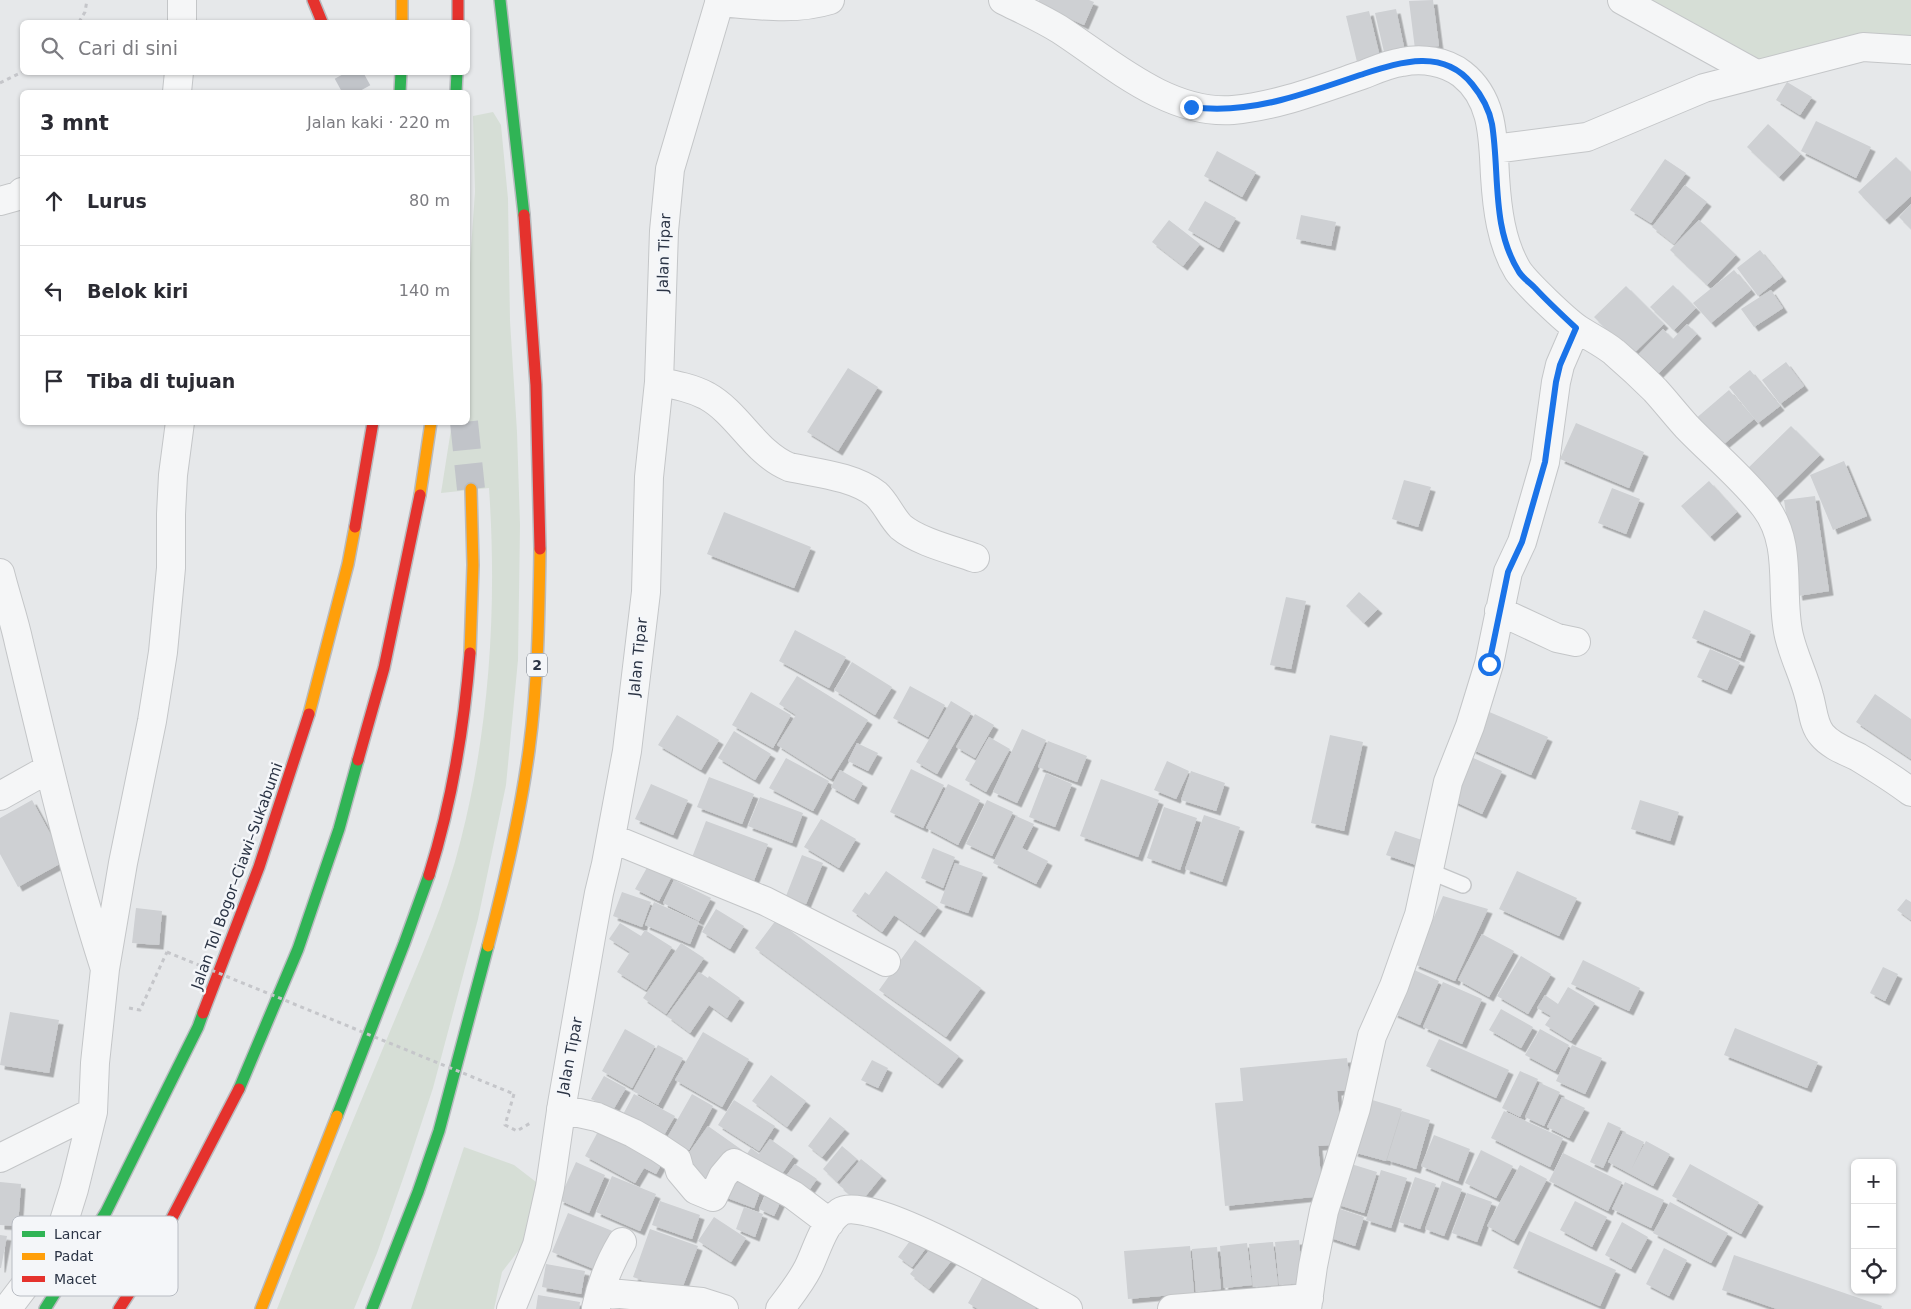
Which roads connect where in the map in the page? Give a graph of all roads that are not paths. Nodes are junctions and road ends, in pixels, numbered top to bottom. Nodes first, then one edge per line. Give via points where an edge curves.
1 (182, 0) edge
2 (314, 0) edge
3 (402, 0) edge
4 (458, 0) edge
5 (500, 0) edge
6 (830, 0) edge
7 (1003, 0) edge
8 (1622, 0) edge
9 (719, 1) edge
10 (182, 20) edge
11 (321, 20) edge
12 (402, 20) edge
13 (458, 20) edge
14 (1911, 50) edge
15 (1756, 74) junction
16 (179, 75) edge
17 (401, 75) edge
18 (457, 75) edge
19 (178, 90) edge
20 (400, 90) edge
21 (456, 90) edge
22 (1494, 149) junction
23 (20, 194) edge
24 (0, 201) edge
25 (1576, 328) junction
26 (659, 382) junction
27 (180, 425) edge
28 (372, 425) edge
29 (431, 425) edge
30 (471, 489) tunnel mouth
31 (975, 558) dead end
32 (0, 573) edge
33 (1499, 611) junction
34 (1576, 642) dead end
35 (48, 767) junction
36 (1911, 792) edge
37 (0, 796) edge
38 (611, 838) junction
39 (1429, 871) junction
40 (1463, 885) dead end
41 (886, 962) dead end
42 (105, 969) junction
43 (561, 1107) junction
44 (93, 1112) junction
45 (0, 1158) edge
46 (66, 1216) edge
47 (104, 1216) edge
48 (173, 1216) edge
49 (830, 1223) junction
50 (622, 1242) dead end
51 (18, 1296) edge
52 (54, 1296) edge
53 (127, 1296) edge
54 (598, 1300) edge
55 (1308, 1303) edge
56 (8, 1309) edge
57 (46, 1309) edge
58 (119, 1309) edge
59 (261, 1309) edge
60 (372, 1309) edge
61 (511, 1309) edge
62 (724, 1309) edge
63 (780, 1309) edge
64 (1068, 1309) edge
65 (1172, 1309) edge

1 - 10 street
2 - 11 highway
3 - 12 highway
4 - 13 highway
5 - 60 highway, 2 via 534,330 540,594 536,683 523,790 506,877 452,1087 431,1154
6 - 9 street via 792,8
7 - 22 street via 1056,27 1129,76 1191,107 1234,110 1281,100 1403,62 1444,64 1459,71 1478,91 1492,124
8 - 15 street
9 - 26 street, Jalan Tipar via 670,169 664,231
14 - 15 street via 1862,47
15 - 22 street via 1704,88 1587,138
16 - 19 street
17 - 20 highway
18 - 21 highway
22 - 25 street via 1498,208 1510,254 1520,273
23 - 24 street
25 - 33 street via 1564,353 1556,382 1541,478 1522,542 1508,572
25 - 36 street via 1630,366 1765,506 1782,546 1788,634 1817,728 1830,742
26 - 31 street via 689,388 707,396 724,408 779,463 864,487 876,494 911,534
26 - 38 street, Jalan Tipar via 649,476 646,592 634,703
27 - 42 street via 173,475 171,568 163,652
28 - 47 highway, Jalan Tol Bogor–Ciawi–Sukabumi via 348,564 308,716 259,867 198,1027
29 - 48 highway via 418,506 384,668 339,829 298,950 245,1078
30 - 59 highway via 474,573 470,660 463,724 442,830 410,930
32 - 35 street
33 - 34 street via 1557,638
33 - 39 street via 1489,664 1448,782
35 - 37 street
35 - 42 street
38 - 41 street via 765,901
38 - 43 street, Jalan Tipar
39 - 40 lane
39 - 55 street via 1402,964 1372,1036 1356,1108 1324,1212
42 - 44 street
43 - 49 street via 597,1117 659,1148 677,1160 680,1171 696,1190 713,1197 734,1163 793,1195
43 - 61 street, Jalan Tipar via 550,1187 536,1245
44 - 45 street
44 - 46 street
49 - 63 street via 808,1270
49 - 64 street via 842,1211 868,1211 967,1254
50 - 54 street
51 - 56 street
52 - 57 highway, Jalan Tol Bogor–Ciawi–Sukabumi
53 - 58 highway
54 - 62 street via 702,1302
55 - 65 street

